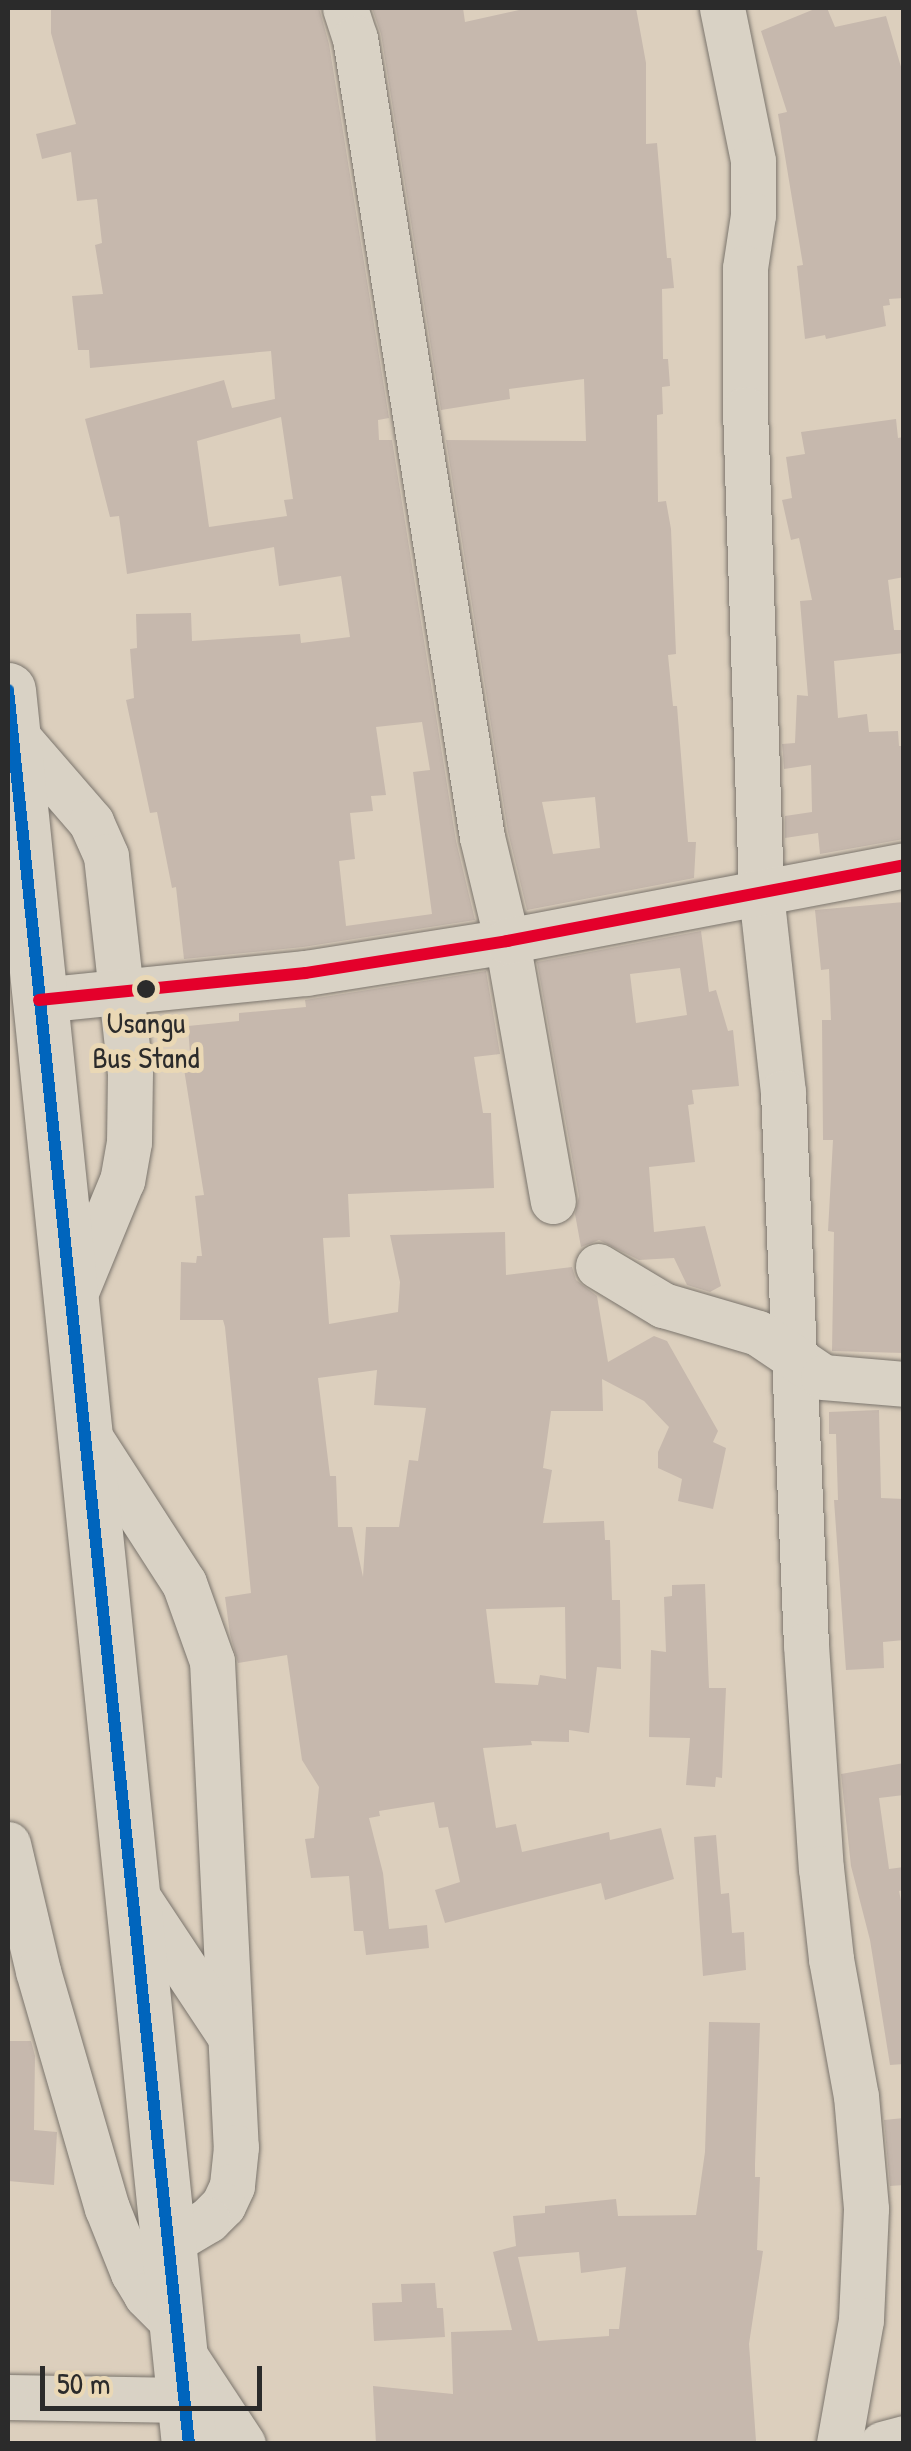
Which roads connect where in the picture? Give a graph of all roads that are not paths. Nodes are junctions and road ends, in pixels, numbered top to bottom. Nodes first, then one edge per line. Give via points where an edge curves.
1 (345, 8) edge
2 (722, 8) edge
3 (11, 712) edge
4 (904, 865) edge
5 (17, 870) edge
6 (761, 893) junction
7 (507, 941) junction
8 (121, 994) junction
9 (39, 1000) junction
10 (553, 1201) dead end
11 (598, 1266) dead end
12 (71, 1304) junction
13 (798, 1362) junction
14 (904, 1384) edge
15 (81, 1423) junction
16 (8, 1844) edge
17 (132, 1886) junction
18 (232, 2040) junction
19 (169, 2243) junction
20 (184, 2381) edge
21 (8, 2397) edge
22 (904, 2438) edge
23 (242, 2444) edge
24 (839, 2444) edge
25 (882, 2444) edge

1 - 7 street via 482,838
2 - 6 street via 753,161 745,409
3 - 5 highway
3 - 8 street via 91,822 106,856
4 - 6 street
5 - 9 highway
6 - 7 street
6 - 13 street via 783,1092
7 - 8 street
7 - 10 street
8 - 9 street
8 - 12 street via 130,1142 122,1180
9 - 12 highway
11 - 13 street via 664,1305 758,1333
12 - 15 highway
13 - 14 street via 823,1378
13 - 24 street via 800,1531 821,1868 866,2208 862,2320
15 - 17 highway
15 - 18 street via 184,1582 212,1661
16 - 20 street via 107,2208
17 - 18 street
17 - 19 highway
18 - 19 street via 232,2186 208,2220
19 - 20 highway
20 - 21 street
20 - 23 street
22 - 25 street

